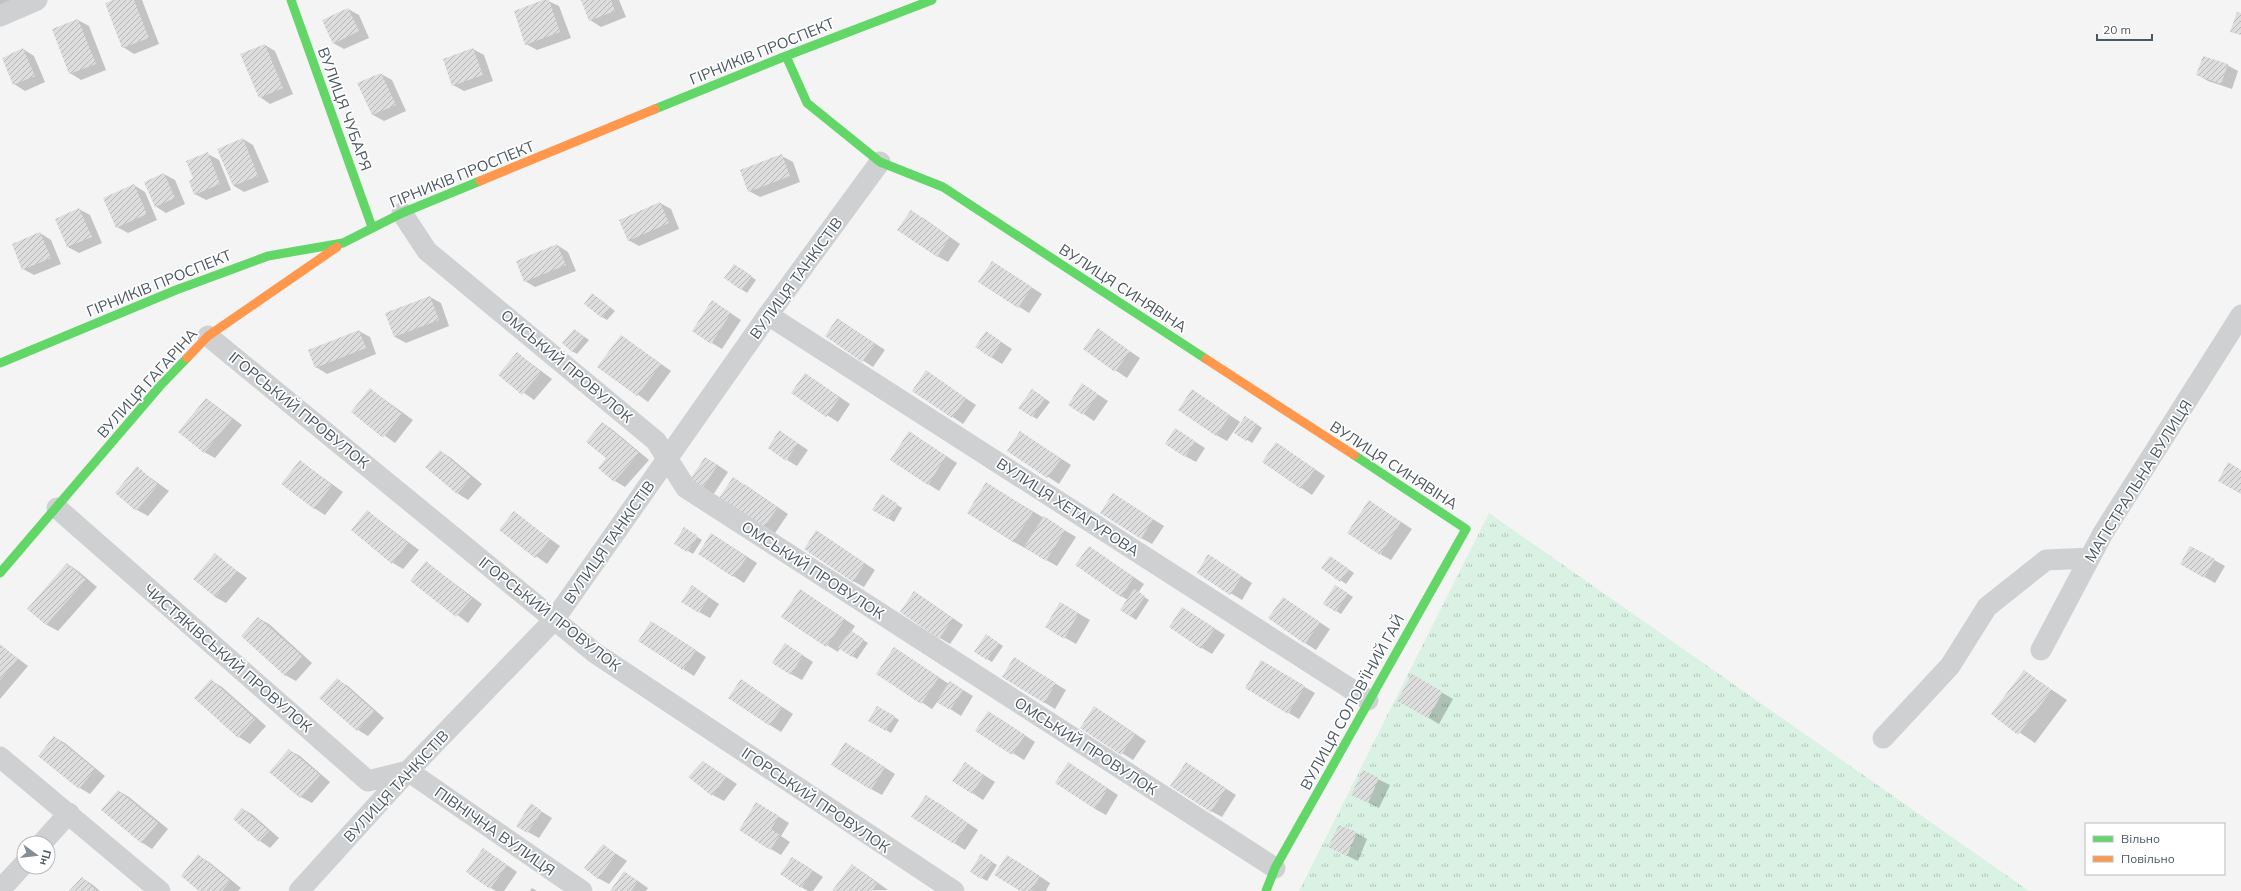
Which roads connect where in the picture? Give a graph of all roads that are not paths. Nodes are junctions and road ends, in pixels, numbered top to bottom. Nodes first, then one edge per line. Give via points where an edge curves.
1 (37, 0) edge
2 (291, 0) edge
3 (932, 0) edge
4 (0, 16) edge
5 (786, 56) junction
6 (880, 162) junction
7 (402, 213) junction
8 (372, 227) junction
9 (343, 243) junction
10 (768, 315) junction
11 (2241, 315) edge
12 (208, 336) junction
13 (0, 363) edge
14 (668, 459) junction
15 (57, 508) junction
16 (1466, 529) joint
17 (2090, 558) junction
18 (0, 573) edge
19 (554, 620) junction
20 (2041, 650) dead end
21 (1368, 700) junction
22 (1883, 738) dead end
23 (0, 757) edge
24 (408, 771) junction
25 (69, 813) junction
26 (49, 835) edge
27 (1275, 868) junction
28 (16, 873) edge
29 (0, 890) edge
30 (160, 891) edge
31 (299, 891) edge
32 (582, 891) edge
33 (954, 891) edge
34 (1266, 891) edge

1 - 4 street
2 - 8 street, ВУЛИЦЯ ЧУБАРЯ
3 - 5 street, ГІРНИКІВ ПРОСПЕКТ
5 - 6 street, ВУЛИЦЯ СИНЯВІНА via 807,103
5 - 7 street, ГІРНИКІВ ПРОСПЕКТ
6 - 10 street, ВУЛИЦЯ ТАНКІСТІВ
6 - 16 street, ВУЛИЦЯ СИНЯВІНА via 943,187
7 - 8 street, ГІРНИКІВ ПРОСПЕКТ
7 - 14 street, ОМСЬКИЙ ПРОВУЛОК via 427,251 656,441
8 - 9 street, ГІРНИКІВ ПРОСПЕКТ
9 - 12 street, ВУЛИЦЯ ГАГАРІНА
9 - 13 street, ГІРНИКІВ ПРОСПЕКТ via 268,256 176,290
10 - 14 street, ВУЛИЦЯ ТАНКІСТІВ
10 - 21 street, ВУЛИЦЯ ХЕТАГУРОВА
11 - 17 street, МАГІСТРАЛЬНА ВУЛИЦЯ via 2103,533
12 - 15 street, ВУЛИЦЯ ГАГАРІНА via 160,386
12 - 19 street, ІГОРСЬКИЙ ПРОВУЛОК
14 - 19 street, ВУЛИЦЯ ТАНКІСТІВ
14 - 27 street, ОМСЬКИЙ ПРОВУЛОК via 686,488
15 - 18 street, ВУЛИЦЯ ГАГАРІНА
15 - 24 street, ЧИСТЯКІВСЬКИЙ ПРОВУЛОК via 368,780
16 - 21 street, ВУЛИЦЯ СОЛОВ'ЇНИЙ ГАЙ
17 - 20 street, МАГІСТРАЛЬНА ВУЛИЦЯ
17 - 22 street via 2046,560 1987,607 1950,666
19 - 24 street, ВУЛИЦЯ ТАНКІСТІВ
19 - 33 street, ІГОРСЬКИЙ ПРОВУЛОК via 595,653
21 - 27 street, ВУЛИЦЯ СОЛОВ'ЇНИЙ ГАЙ
23 - 25 street
24 - 31 street, ВУЛИЦЯ ТАНКІСТІВ
24 - 32 street, ПІВНІЧНА ВУЛИЦЯ
25 - 26 street
25 - 30 street
27 - 34 street, ВУЛИЦЯ СОЛОВ'ЇНИЙ ГАЙ
28 - 29 street

